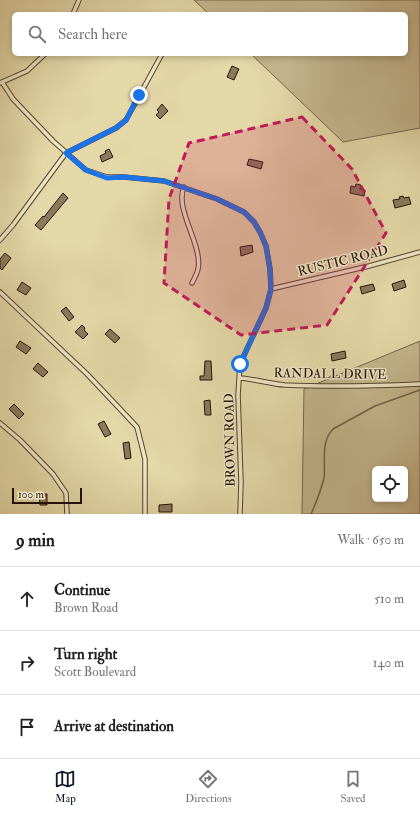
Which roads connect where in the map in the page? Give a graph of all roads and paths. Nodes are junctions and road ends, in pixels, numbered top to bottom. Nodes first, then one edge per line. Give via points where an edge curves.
1 (79, 0) edge
2 (74, 12) edge
3 (43, 56) edge
4 (161, 56) edge
5 (1, 82) edge
6 (66, 153) junction
7 (184, 187) junction
8 (0, 240) edge
9 (420, 252) edge
10 (192, 283) dead end
11 (271, 289) junction
12 (0, 292) edge
13 (240, 378) junction
14 (420, 384) edge
15 (0, 423) edge
16 (67, 514) edge
17 (145, 514) edge
18 (240, 514) edge

1 - 2 street
3 - 5 street via 27,71
4 - 6 street via 126,120 116,128
5 - 6 street, BROWN ROAD via 13,99
6 - 7 street, BROWN ROAD via 86,170 107,178 164,181
6 - 8 street
7 - 10 street via 184,209 199,261
7 - 11 street, BROWN ROAD via 244,212 254,222 266,246
9 - 11 street, RUSTIC ROAD
11 - 13 street, BROWN ROAD via 266,308 240,364
12 - 17 street via 87,374 137,427 145,459
13 - 14 street, RANDALL DRIVE via 278,384 350,387
13 - 18 street, BROWN ROAD
15 - 16 street via 53,474 66,493

